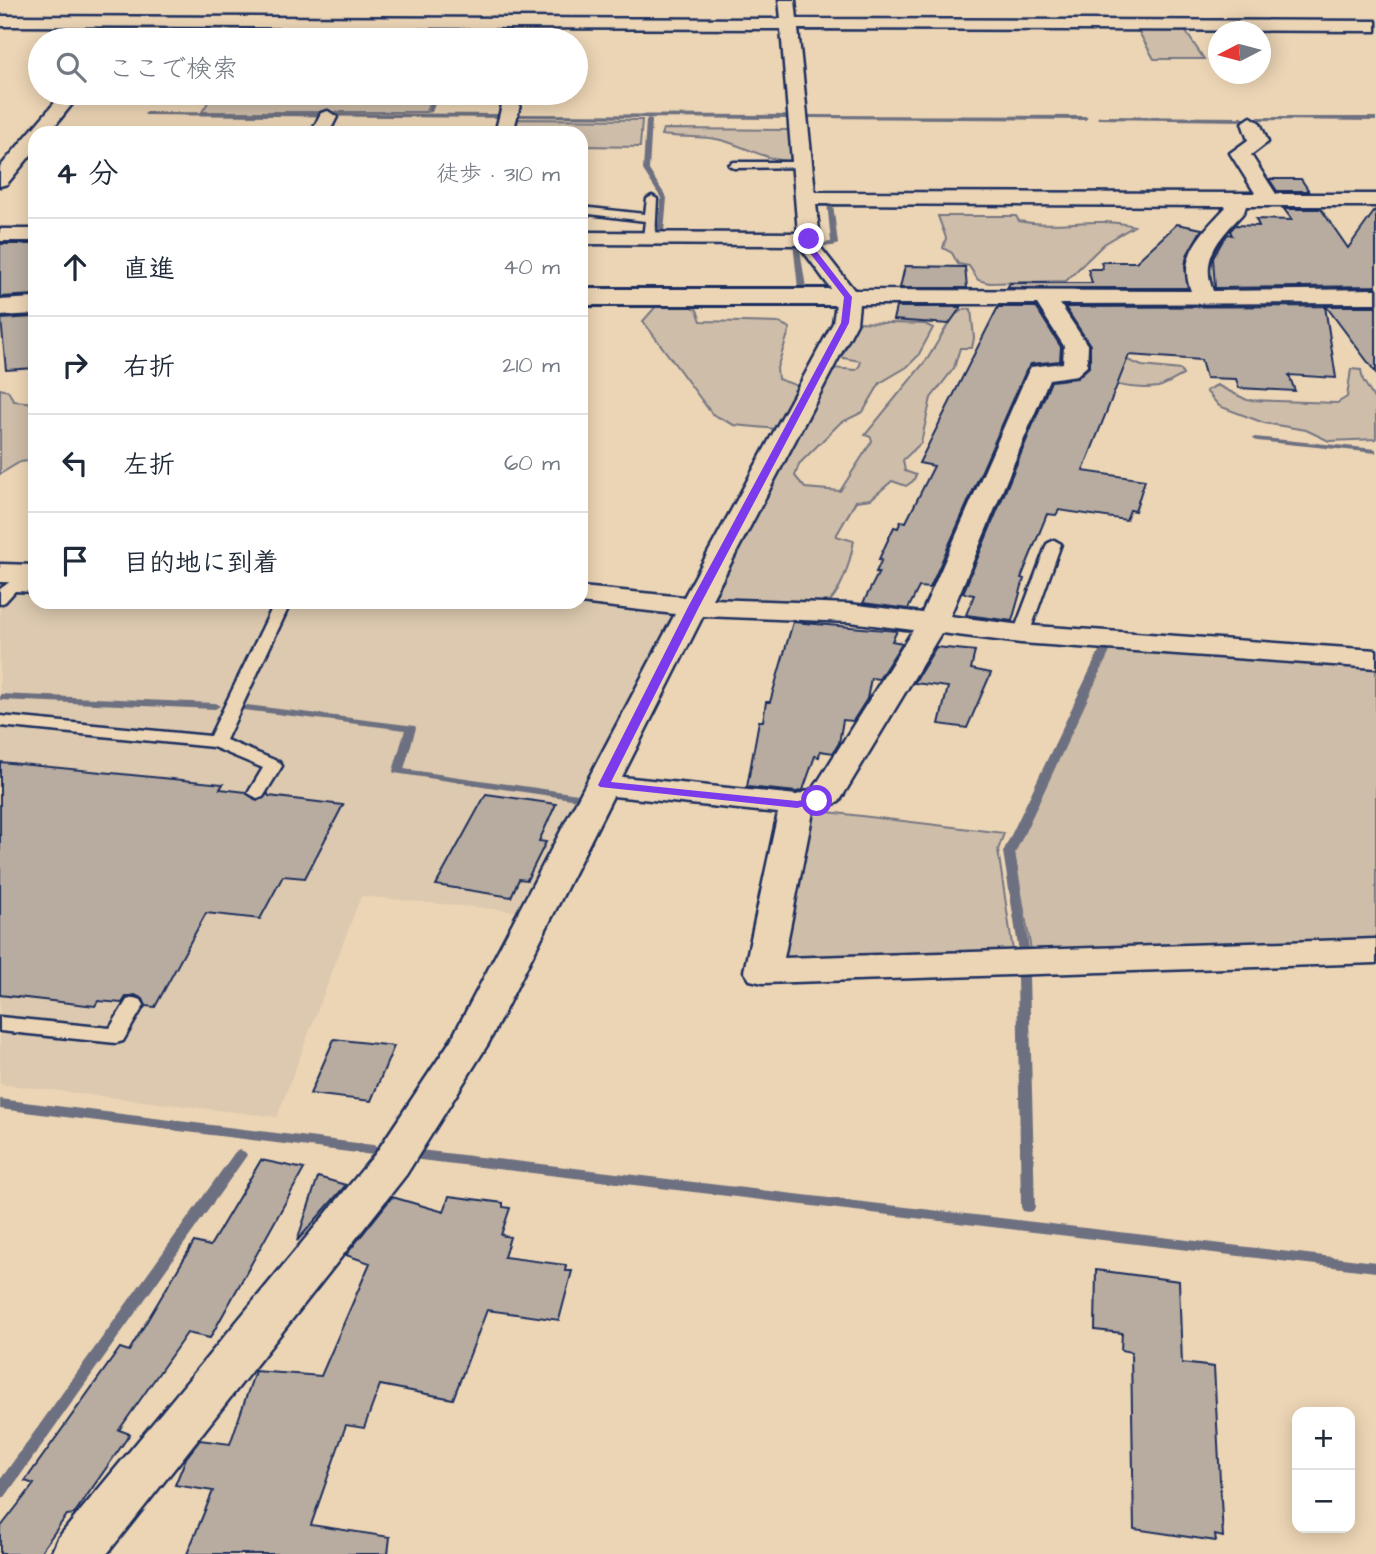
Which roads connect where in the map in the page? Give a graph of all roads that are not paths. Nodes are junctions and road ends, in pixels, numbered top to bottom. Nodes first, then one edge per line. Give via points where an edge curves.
1 (148, 0) edge
2 (788, 0) edge
3 (1011, 8) dead end
4 (534, 19) junction
5 (0, 21) edge
6 (131, 21) junction
7 (789, 24) junction
8 (1000, 24) junction
9 (1376, 26) edge
10 (125, 28) edge
11 (531, 28) edge
12 (62, 105) edge
13 (511, 105) edge
14 (1251, 122) dead end
15 (45, 126) edge
16 (506, 126) edge
17 (28, 146) edge
18 (734, 165) dead end
19 (802, 165) junction
20 (0, 180) edge
21 (805, 198) junction
22 (652, 199) dead end
23 (1232, 199) junction
24 (1269, 199) junction
25 (1376, 200) edge
26 (588, 212) edge
27 (650, 228) junction
28 (0, 235) edge
29 (28, 235) edge
30 (588, 237) edge
31 (809, 239) junction
32 (1376, 296) edge
33 (588, 297) edge
34 (848, 297) junction
35 (1045, 298) junction
36 (1205, 298) junction
37 (28, 306) edge
38 (0, 308) edge
39 (1054, 544) dead end
40 (0, 573) edge
41 (28, 574) edge
42 (28, 587) edge
43 (588, 597) edge
44 (0, 599) edge
45 (694, 607) junction
46 (280, 609) edge
47 (932, 624) junction
48 (1021, 634) junction
49 (1376, 659) edge
50 (0, 721) edge
51 (216, 742) junction
52 (604, 785) junction
53 (257, 793) dead end
54 (797, 805) junction
55 (1376, 951) edge
56 (134, 1005) dead end
57 (0, 1024) edge
58 (76, 1554) edge

1 - 6 street
2 - 7 street
3 - 8 street
4 - 6 street
4 - 7 street
4 - 11 street
5 - 6 street
6 - 10 street
7 - 8 street
7 - 19 street
8 - 9 street
12 - 15 street
13 - 16 street
14 - 24 street via 1258,142 1240,153
17 - 20 street
18 - 19 lane
19 - 21 street
21 - 23 street
21 - 31 street
22 - 27 lane
23 - 24 street
23 - 36 street via 1237,208 1197,252 1196,280
24 - 25 street
26 - 27 lane
27 - 30 street
27 - 31 street
28 - 29 street
31 - 34 street via 810,248
32 - 36 street
33 - 34 street
34 - 35 street
34 - 45 street via 845,323
35 - 36 street
35 - 47 street via 1076,346 1075,366 1040,372
37 - 38 street
39 - 48 lane
40 - 41 street
42 - 44 lane via 11,586
43 - 45 street
45 - 47 street via 850,613
45 - 52 street
46 - 51 lane
47 - 48 street
47 - 54 street via 827,795
48 - 49 street
50 - 51 lane
51 - 53 lane via 273,766
52 - 54 street
52 - 58 street via 468,1044 391,1164
54 - 55 street via 763,971
56 - 57 lane via 116,1036

